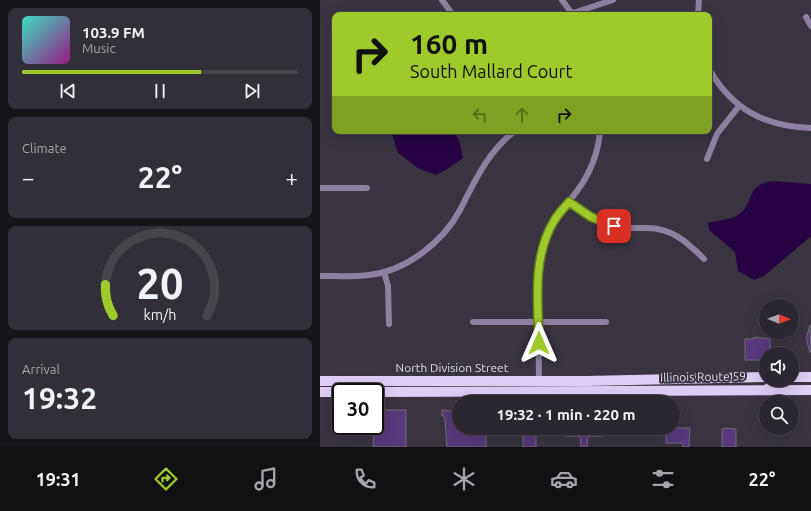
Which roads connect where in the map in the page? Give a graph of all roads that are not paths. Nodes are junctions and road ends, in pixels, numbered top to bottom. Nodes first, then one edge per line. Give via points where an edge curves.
1 (442, 0) edge
2 (562, 0) edge
3 (613, 0) edge
4 (697, 0) edge
5 (451, 12) edge
6 (570, 12) edge
7 (577, 12) edge
8 (698, 12) edge
9 (806, 17) dead end
10 (811, 26) edge
11 (712, 73) edge
12 (739, 106) junction
13 (811, 128) edge
14 (512, 134) edge
15 (599, 134) edge
16 (707, 159) dead end
17 (320, 188) edge
18 (367, 188) dead end
19 (569, 202) junction
20 (704, 259) dead end
21 (384, 272) junction
22 (320, 276) edge
23 (474, 322) dead end
24 (539, 322) junction
25 (606, 322) dead end
26 (389, 324) dead end
27 (759, 377) edge
28 (799, 377) edge
29 (811, 377) edge
30 (632, 380) joint
31 (320, 381) edge
32 (539, 381) junction
33 (771, 387) edge
34 (767, 389) junction
35 (811, 390) edge
36 (320, 392) edge
37 (332, 392) edge
38 (384, 392) edge
39 (644, 392) joint
40 (539, 393) junction

1 - 5 street
2 - 6 street
3 - 7 street
4 - 8 street
9 - 10 street
11 - 12 street
12 - 13 street via 775,124 792,128
12 - 16 street via 717,134
14 - 21 street via 493,152 480,170 459,211 445,231 429,247 410,260
15 - 19 street via 595,159 584,183
17 - 18 street
19 - 20 street via 591,217 614,226 671,231 687,241
19 - 24 street via 554,220 540,259
21 - 22 street via 369,275
21 - 26 street via 388,286
23 - 24 street
24 - 25 street
24 - 32 street
27 - 30 main road, Illinois Route 59
28 - 29 main road
30 - 32 main road, North Division Street
31 - 32 main road, North Division Street
32 - 40 street
33 - 34 main road
34 - 35 main road, Illinois Route 59
34 - 39 main road, Illinois Route 59
36 - 37 main road
38 - 40 main road, North Division Street
39 - 40 main road, North Division Street

